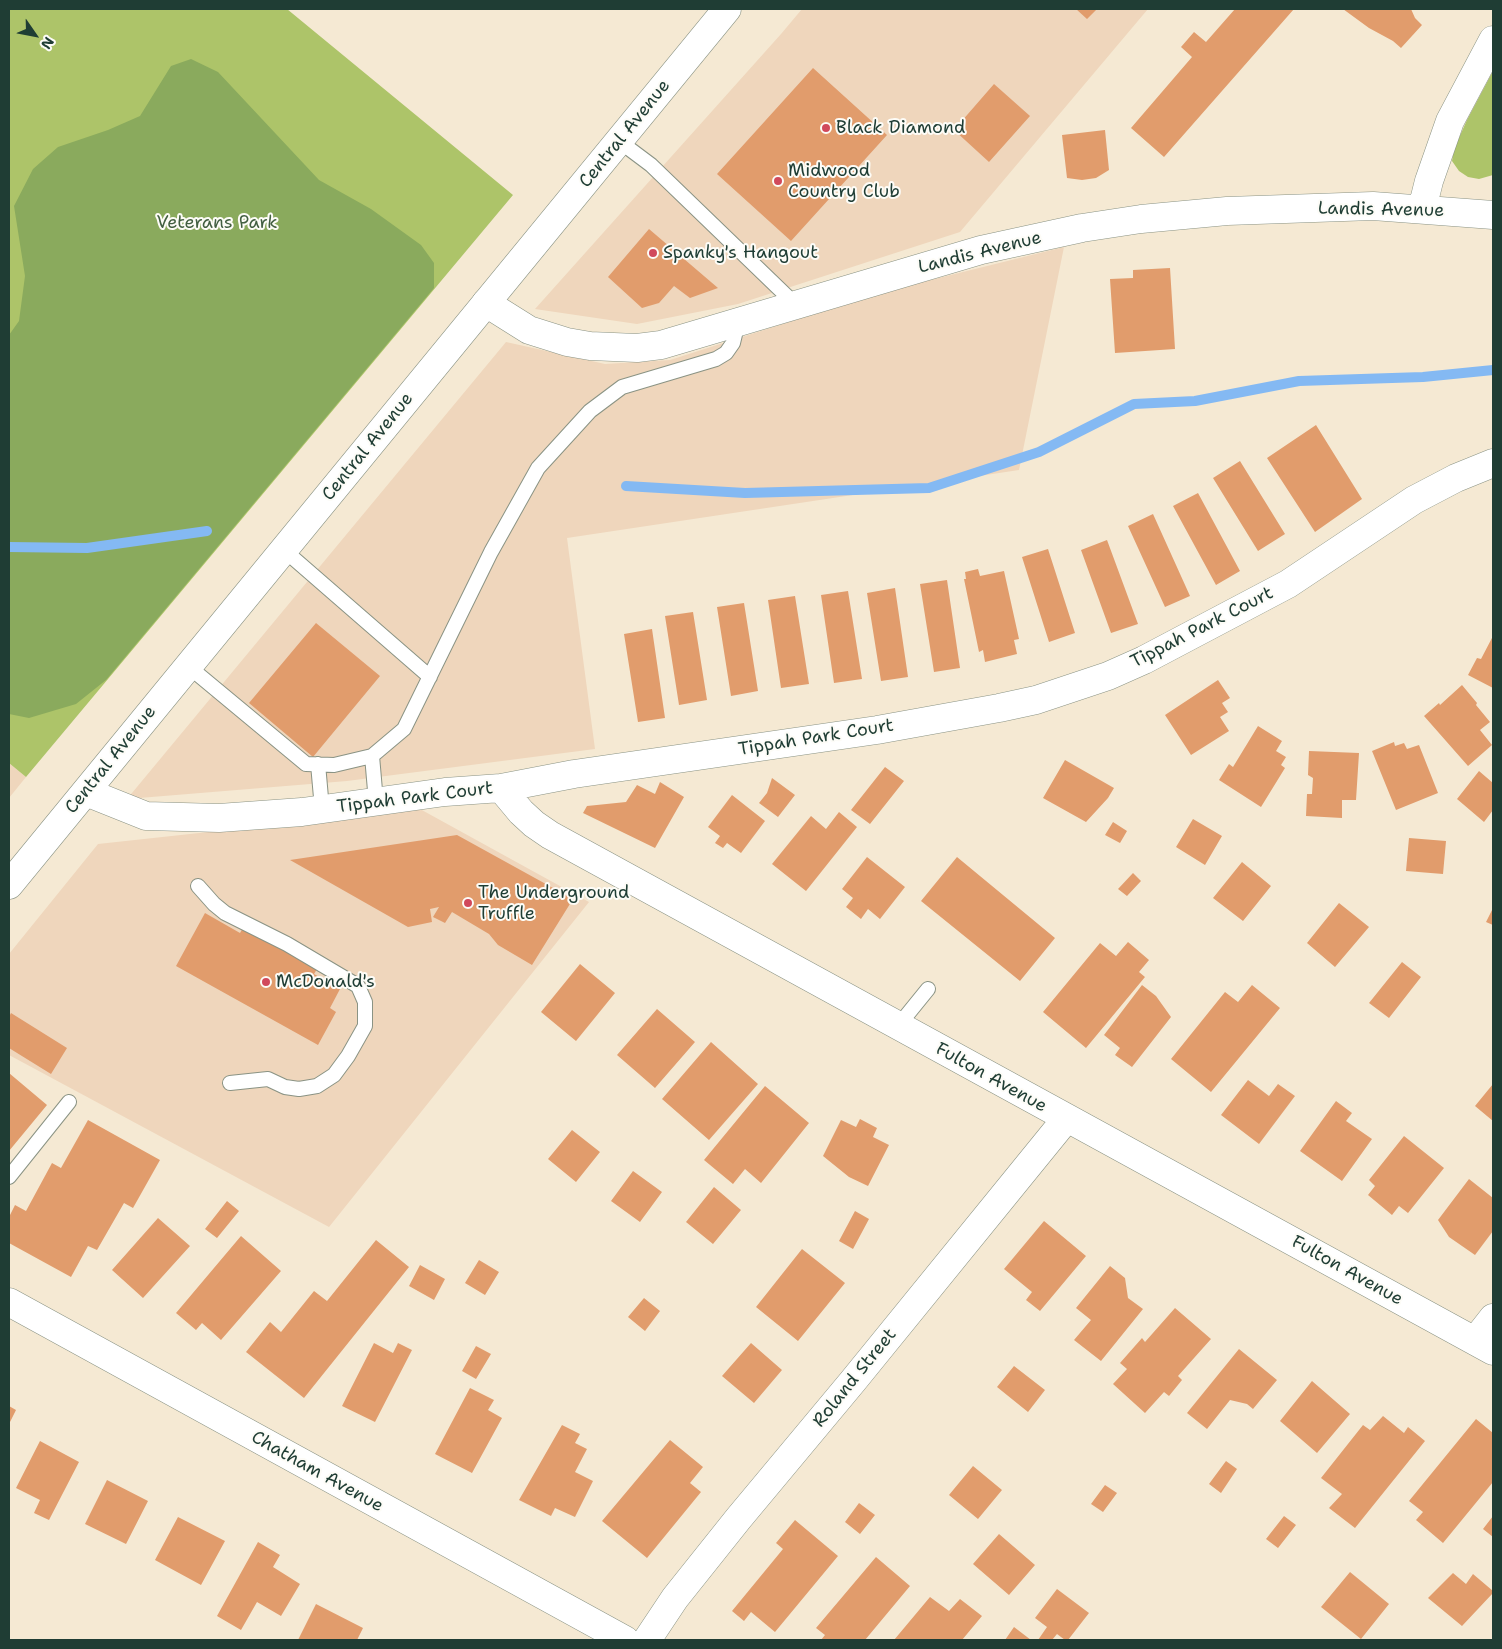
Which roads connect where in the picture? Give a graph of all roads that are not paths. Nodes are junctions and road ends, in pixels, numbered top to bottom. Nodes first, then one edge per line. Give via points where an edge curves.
1 (727, 9) edge
2 (1493, 40) edge
3 (619, 140) junction
4 (1422, 209) junction
5 (1493, 214) edge
6 (486, 303) junction
7 (796, 305) junction
8 (738, 322) junction
9 (1493, 463) edge
10 (284, 550) junction
11 (188, 666) junction
12 (430, 677) junction
13 (372, 756) junction
14 (318, 764) junction
15 (501, 788) junction
16 (86, 792) junction
17 (376, 802) junction
18 (322, 809) junction
19 (9, 885) edge
20 (198, 886) dead end
21 (928, 989) dead end
22 (898, 1026) junction
23 (230, 1083) dead end
24 (69, 1102) dead end
25 (1066, 1119) junction
26 (9, 1177) edge
27 (9, 1302) edge
28 (1493, 1318) edge
29 (1484, 1346) edge
30 (625, 1640) edge
31 (647, 1640) edge

1 - 3 street, Central Avenue
2 - 4 street via 1450,120
3 - 6 street, Central Avenue
3 - 7 lane via 651,165
4 - 5 street, Landis Avenue
4 - 7 street, Landis Avenue via 1373,206 1227,211 1121,222 981,250
6 - 8 street, Landis Avenue via 529,330 590,346 637,348 661,345
6 - 10 street, Central Avenue
7 - 8 street, Landis Avenue
8 - 12 lane via 733,343 726,353 716,359 622,387 590,411 538,468 491,552
9 - 15 street, Tippah Park Court via 1414,500 1288,584 1144,660 1108,676 1036,700 877,730 574,774
10 - 11 street, Central Avenue
10 - 12 lane
11 - 14 lane via 306,764
11 - 16 street, Central Avenue
12 - 13 lane via 404,729
13 - 14 lane via 334,765
13 - 17 lane
14 - 18 lane
15 - 17 street, Tippah Park Court
15 - 22 street, Fulton Avenue via 521,812 550,835
16 - 18 street, Tippah Park Court via 146,816 219,818
16 - 19 street, Central Avenue
17 - 18 street, Tippah Park Court
20 - 23 lane via 225,913 287,944 358,986 365,1002 365,1026 348,1056 334,1075 317,1086 285,1087 268,1079
21 - 22 lane
22 - 25 street, Fulton Avenue
24 - 26 lane
25 - 29 street, Fulton Avenue
25 - 31 street, Roland Street via 738,1519 675,1598
27 - 30 street, Chatham Avenue
28 - 29 street

